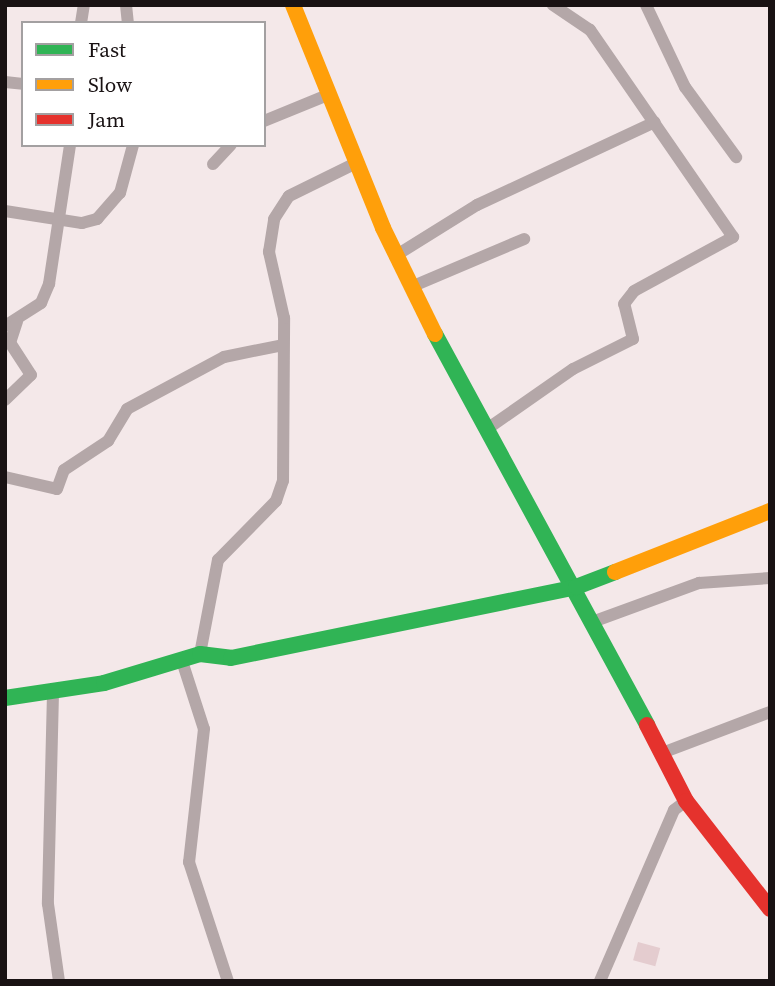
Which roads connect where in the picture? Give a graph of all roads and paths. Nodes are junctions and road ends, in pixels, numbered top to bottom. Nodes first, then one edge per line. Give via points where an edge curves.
1 (69, 5) edge
2 (552, 5) edge
3 (646, 5) edge
4 (296, 6) edge
5 (83, 7) edge
6 (330, 94) junction
7 (266, 120) edge
8 (655, 122) junction
9 (70, 147) edge
10 (132, 147) edge
11 (229, 147) edge
12 (736, 157) dead end
13 (358, 162) junction
14 (213, 163) dead end
15 (5, 211) edge
16 (56, 220) junction
17 (524, 239) dead end
18 (395, 256) junction
19 (411, 287) junction
20 (11, 324) edge
21 (283, 345) junction
22 (5, 400) edge
23 (487, 429) junction
24 (5, 477) edge
25 (770, 511) edge
26 (770, 578) edge
27 (576, 587) junction
28 (595, 621) junction
29 (201, 654) junction
30 (182, 661) junction
31 (52, 693) junction
32 (5, 698) edge
33 (770, 712) edge
34 (662, 753) junction
35 (686, 801) junction
36 (763, 894) edge
37 (770, 909) edge
38 (59, 981) edge
39 (228, 981) edge
40 (600, 981) edge

1 - 5 street
2 - 8 street via 590,30
3 - 12 street via 685,87
4 - 6 street
6 - 7 street
6 - 13 street
8 - 18 street via 477,205
8 - 23 street via 733,237 634,291 624,304 632,339 573,369
9 - 16 street
10 - 16 street via 120,193 107,212 90,222
11 - 14 street
13 - 18 street
13 - 21 street via 300,189 274,219 269,253
15 - 16 street
16 - 20 street via 49,284 41,303
17 - 19 street
18 - 19 street
19 - 23 street
20 - 22 street via 10,342 31,375
21 - 24 street via 224,357 127,409 108,441 64,470 57,489
21 - 29 street via 280,494 218,560
23 - 27 street
25 - 27 street
26 - 28 street via 699,583
27 - 28 street
27 - 29 street via 231,658
28 - 34 street
29 - 30 street
30 - 31 street
30 - 39 street via 204,729 188,862 209,910
31 - 32 street
31 - 38 street via 48,904
33 - 34 street
34 - 35 street
35 - 36 street
35 - 40 street via 674,810
36 - 37 street

